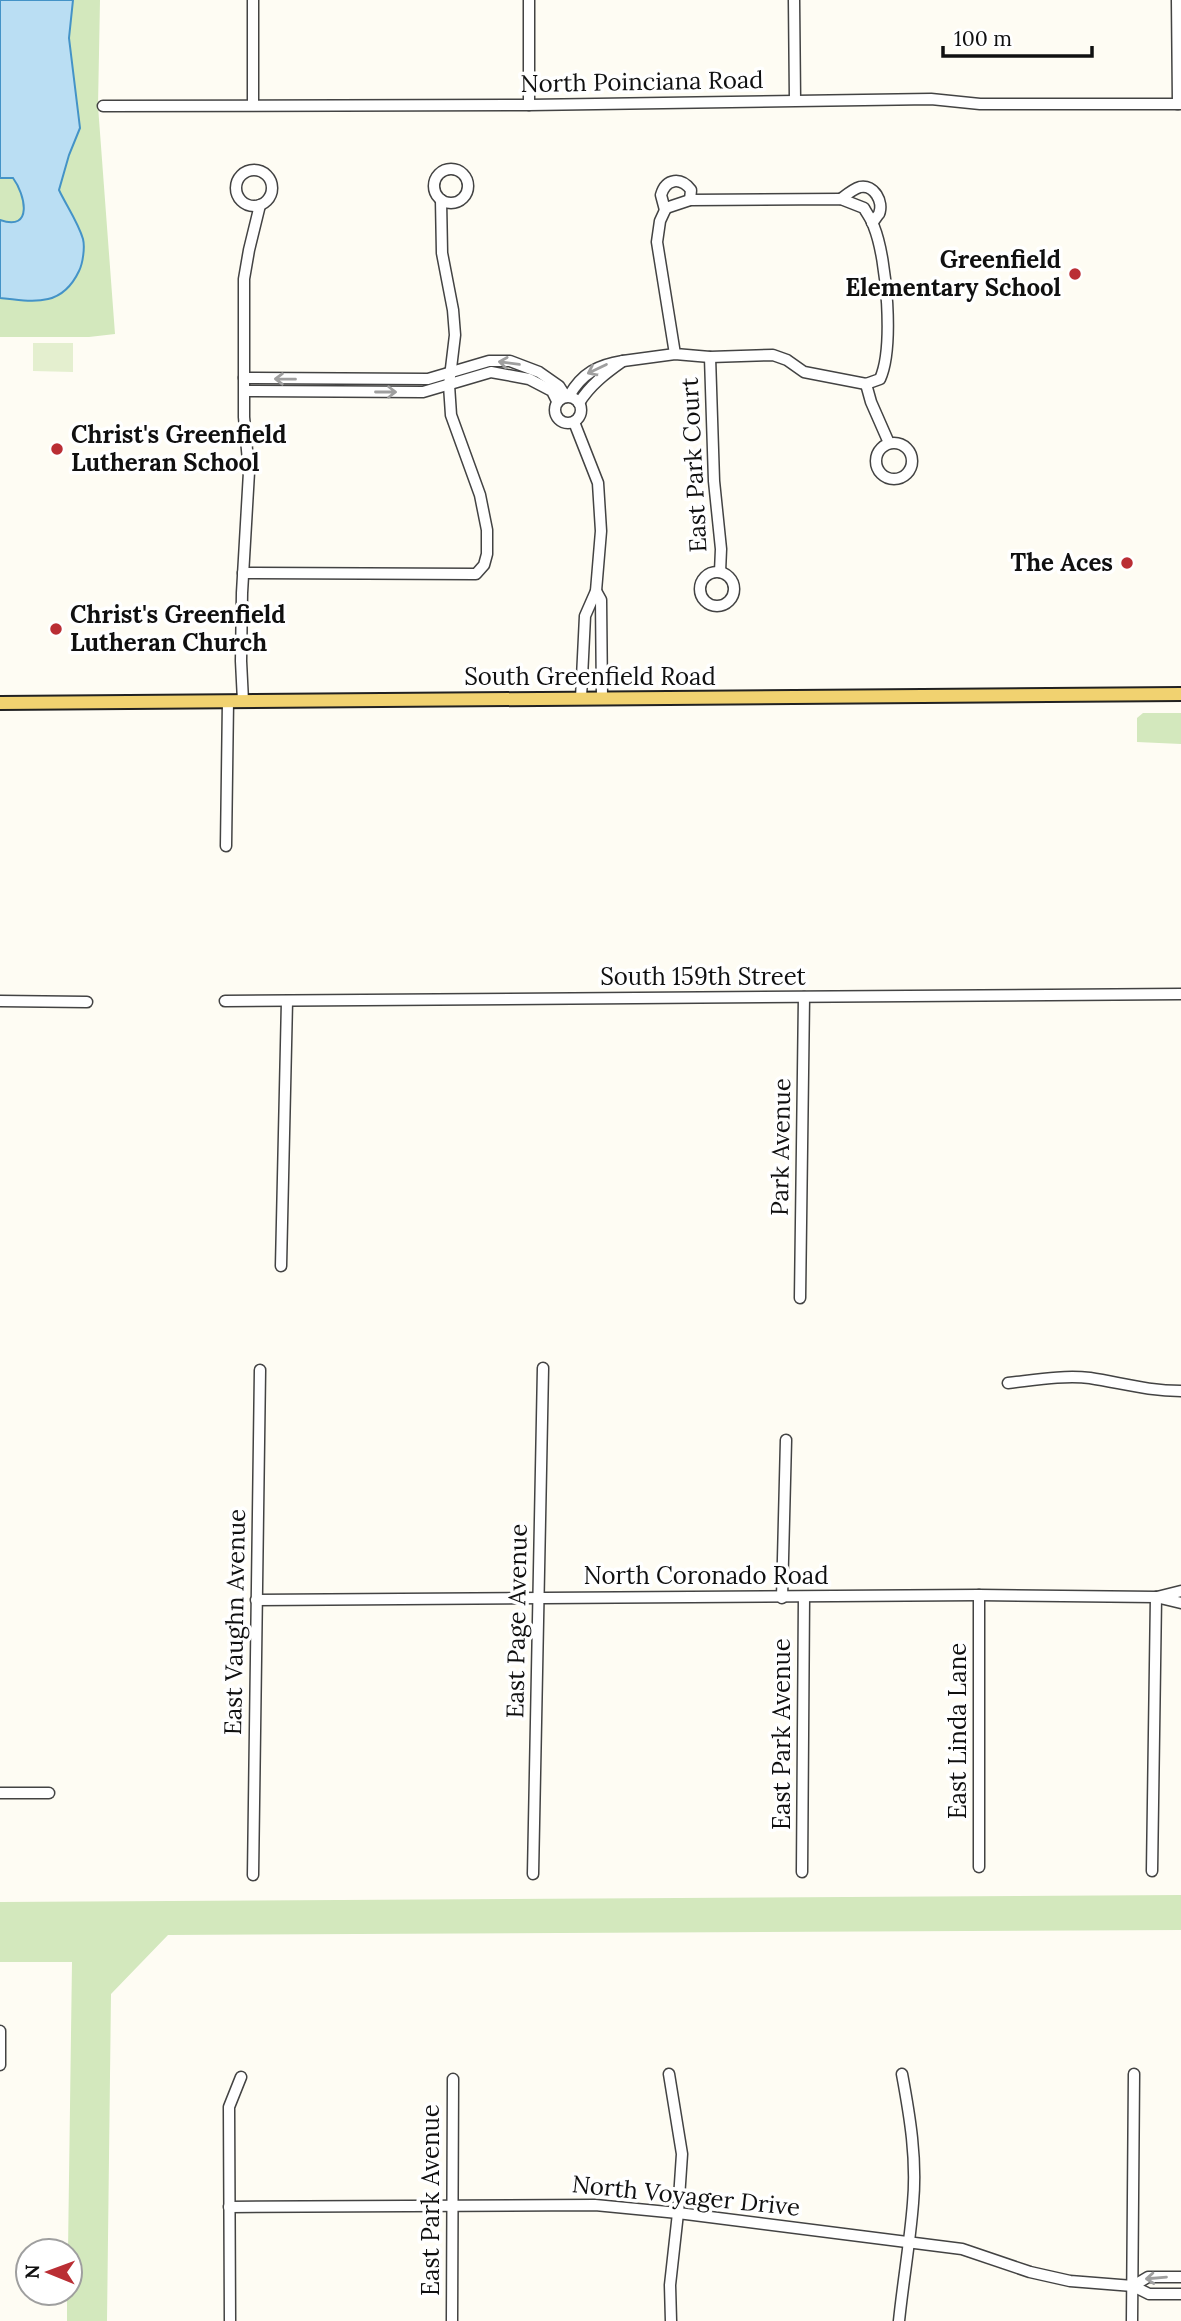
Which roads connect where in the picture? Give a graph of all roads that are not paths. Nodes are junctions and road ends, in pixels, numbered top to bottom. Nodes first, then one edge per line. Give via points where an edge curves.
1 (253, 0) edge
2 (529, 0) edge
3 (794, 0) edge
4 (1177, 0) edge
5 (795, 100) junction
6 (253, 104) junction
7 (1180, 104) edge
8 (529, 105) junction
9 (103, 106) dead end
10 (841, 199) junction
11 (441, 200) dead end
12 (690, 200) junction
13 (260, 205) dead end
14 (665, 209) junction
15 (872, 223) junction
16 (675, 354) junction
17 (710, 357) junction
18 (624, 360) junction
19 (452, 372) junction
20 (244, 378) junction
21 (335, 380) junction
22 (866, 384) junction
23 (449, 385) junction
24 (245, 391) junction
25 (335, 391) junction
26 (564, 398) junction
27 (579, 403) junction
28 (574, 422) junction
29 (889, 443) dead end
30 (720, 572) dead end
31 (243, 573) junction
32 (596, 591) junction
33 (583, 641) junction
34 (601, 642) junction
35 (1181, 694) edge
36 (581, 698) junction
37 (602, 698) junction
38 (228, 701) junction
39 (243, 701) junction
40 (0, 703) edge
41 (226, 846) dead end
42 (1181, 994) edge
43 (804, 997) junction
44 (0, 1000) edge
45 (225, 1001) dead end
46 (287, 1001) junction
47 (86, 1002) dead end
48 (281, 1266) dead end
49 (800, 1298) dead end
50 (543, 1368) dead end
51 (260, 1370) dead end
52 (1008, 1383) dead end
53 (1181, 1391) edge
54 (786, 1440) dead end
55 (1181, 1591) edge
56 (979, 1595) junction
57 (539, 1597) junction
58 (804, 1597) junction
59 (1156, 1597) junction
60 (782, 1598) junction
61 (256, 1600) junction
62 (1181, 1603) edge
63 (0, 1793) edge
64 (49, 1793) dead end
65 (979, 1867) dead end
66 (1152, 1871) dead end
67 (802, 1872) dead end
68 (533, 1874) dead end
69 (253, 1875) dead end
70 (0, 2031) edge
71 (0, 2065) edge
72 (669, 2074) dead end
73 (902, 2074) dead end
74 (1134, 2074) dead end
75 (241, 2077) dead end
76 (453, 2079) dead end
77 (452, 2205) junction
78 (229, 2207) junction
79 (678, 2213) junction
80 (908, 2242) junction
81 (1181, 2277) edge
82 (1133, 2286) junction
83 (1181, 2294) edge
84 (230, 2321) edge
85 (452, 2321) edge
86 (671, 2321) edge
87 (899, 2321) edge
88 (1132, 2321) edge

1 - 6 street
2 - 8 street
3 - 5 street
4 - 7 street
5 - 7 street, North Poinciana Road
5 - 8 street, North Poinciana Road
6 - 8 street, North Poinciana Road
6 - 9 street, North Poinciana Road
10 - 12 street
10 - 15 street via 864,208
10 - 15 street via 857,188 872,189 880,204
11 - 19 street via 442,253 453,310
12 - 14 street
12 - 14 street via 691,190 685,183 668,183 661,195
13 - 20 street via 244,279
14 - 16 street via 657,242
15 - 22 street via 887,292 886,366 880,379
16 - 17 street
16 - 18 street
17 - 22 street via 773,355 804,373
17 - 30 street, East Park Court
18 -> 26 street via 587,373
18 - 27 street via 596,381
19 - 21 street via 428,379
19 - 23 street
26 -> 19 street via 559,386 539,372 510,361 489,361
21 -> 20 street
20 - 24 street
21 - 25 street
22 - 29 street
25 -> 23 street via 423,392
23 - 26 street via 491,372 529,379
23 - 31 street via 451,415 480,495 487,530 487,554 475,574
24 - 25 street
24 - 31 street via 249,472
26 - 27 street
26 - 28 street via 554,410 557,418
27 - 28 street via 581,412
28 - 32 street via 598,483 601,531
31 - 39 street
32 - 33 street via 585,616
32 - 34 street via 601,600
33 - 34 street
33 - 36 street
34 - 37 street
35 - 37 main road, South Greenfield Road
36 - 37 main road, South Greenfield Road
36 - 39 main road, South Greenfield Road
38 - 39 main road, South Greenfield Road
38 - 40 main road, South Greenfield Road
38 - 41 street
42 - 43 street, South 159th Street
43 - 46 street, South 159th Street
43 - 49 street, Park Avenue
44 - 47 street
45 - 46 street, South 159th Street
46 - 48 street
50 - 57 street, East Page Avenue
51 - 61 street, East Vaughn Avenue
52 - 53 street via 1088,1378 1155,1391
54 - 60 street
55 - 59 street, North Coronado Road
56 - 58 street, North Coronado Road
56 - 59 street, North Coronado Road
56 - 65 street, East Linda Lane
57 - 60 street, North Coronado Road
57 - 61 street, North Coronado Road
57 - 68 street, East Page Avenue
58 - 60 street, North Coronado Road
58 - 67 street, East Park Avenue
59 - 62 street, North Coronado Road
59 - 66 street
61 - 69 street, East Vaughn Avenue
63 - 64 street
70 - 71 street
72 - 79 street via 682,2154
73 - 80 street via 914,2162
74 - 82 street
75 - 78 street via 229,2107
76 - 77 street, East Park Avenue
77 - 78 street, North Voyager Drive
77 - 79 street, North Voyager Drive via 595,2204
77 - 85 street, East Park Avenue
78 - 84 street
79 - 80 street, North Voyager Drive
79 - 86 street
80 - 82 street, North Voyager Drive via 962,2249 1070,2281
80 - 87 street
81 -> 82 street, North Voyager Drive via 1148,2277
82 - 83 street, North Voyager Drive via 1149,2294
82 - 88 street

